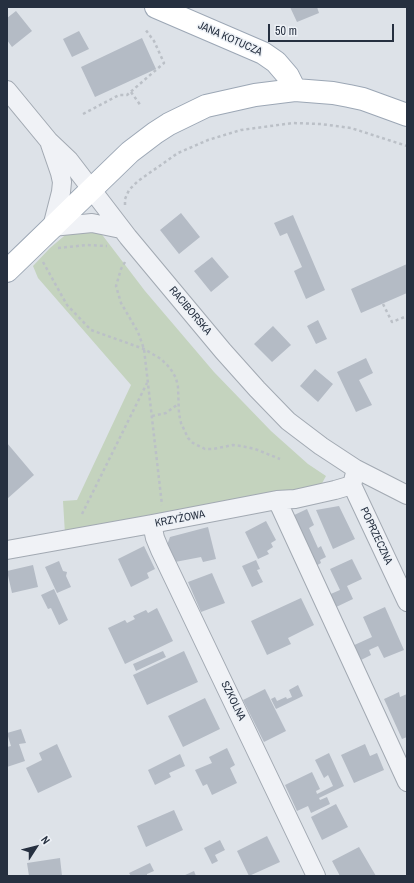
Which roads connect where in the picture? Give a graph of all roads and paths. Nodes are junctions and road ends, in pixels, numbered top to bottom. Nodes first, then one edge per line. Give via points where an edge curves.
1 (156, 7) edge
2 (145, 29) dead end
3 (7, 90) edge
4 (295, 90) junction
5 (131, 92) junction
6 (141, 106) dead end
7 (83, 114) dead end
8 (407, 115) edge
9 (49, 141) junction
10 (407, 146) edge
11 (91, 189) junction
12 (125, 206) dead end
13 (52, 227) junction
14 (121, 229) junction
15 (108, 246) dead end
16 (52, 249) dead end
17 (41, 257) dead end
18 (125, 262) dead end
19 (7, 271) edge
20 (383, 304) dead end
21 (407, 316) edge
22 (144, 349) junction
23 (147, 383) junction
24 (178, 404) junction
25 (152, 416) junction
26 (280, 459) dead end
27 (354, 477) junction
28 (407, 495) edge
29 (277, 500) junction
30 (82, 514) dead end
31 (158, 523) junction
32 (7, 550) edge
33 (407, 602) edge
34 (407, 782) edge
35 (316, 876) edge

1 - 4 main road, JANA KOTUCZA via 263,53 276,62 288,76
2 - 5 path via 154,41 164,63
3 - 9 street, RACIBORSKA
4 - 8 main road via 363,99
4 - 11 main road via 255,95 206,106 169,124 143,141
5 - 6 path
5 - 7 path via 119,95
9 - 11 street, RACIBORSKA via 69,160
9 - 13 street via 62,182
10 - 12 path via 351,128 321,124 293,123 241,130 178,153 129,190
11 - 13 main road
11 - 14 street, RACIBORSKA
13 - 14 street via 92,223
13 - 19 main road
14 - 27 street, RACIBORSKA via 257,389 288,421
15 - 16 path via 87,245
17 - 22 path via 66,305 91,330
18 - 22 path via 116,286 121,303 138,332
20 - 21 path via 392,322
22 - 23 path
22 - 24 path via 170,368 178,387
23 - 25 path
23 - 30 path
24 - 25 path via 166,413
24 - 26 path via 183,430 198,446 213,449 241,446
25 - 31 path via 160,497
27 - 28 street, RACIBORSKA
27 - 29 street, KRZYŻOWA via 321,494
27 - 33 street, POPRZECZNA
29 - 31 street, KRZYŻOWA
29 - 34 street
31 - 32 street, KRZYŻOWA
31 - 35 street, SZKOLNA via 156,538 160,550

